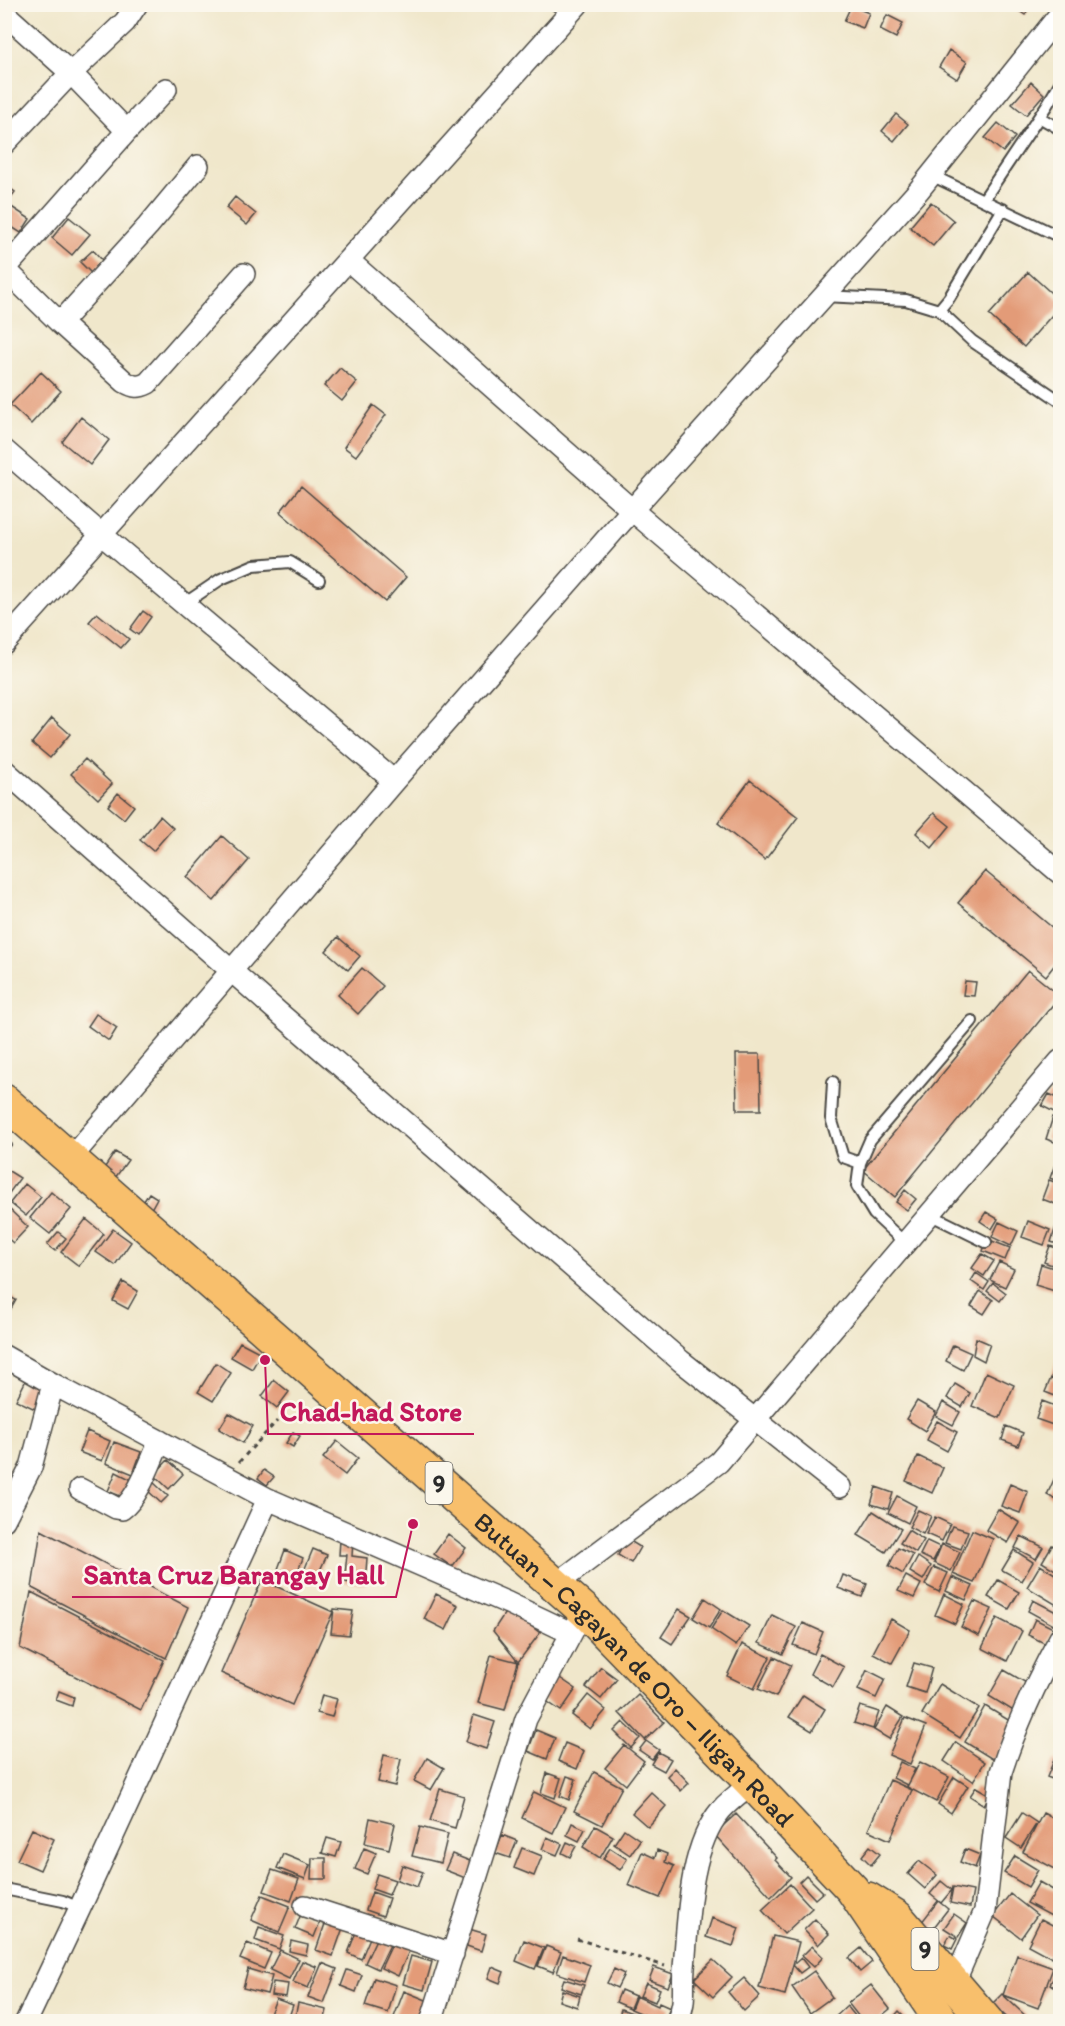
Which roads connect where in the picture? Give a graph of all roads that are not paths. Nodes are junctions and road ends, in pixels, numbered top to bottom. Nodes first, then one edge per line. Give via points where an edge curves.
1 (137, 4) edge
2 (567, 8) edge
3 (4, 13) edge
4 (1060, 14) edge
5 (71, 73) junction
6 (1060, 83) edge
7 (166, 89) dead end
8 (1040, 117) junction
9 (1060, 129) edge
10 (127, 131) junction
11 (4, 144) edge
12 (198, 166) dead end
13 (931, 175) junction
14 (984, 199) junction
15 (1003, 209) junction
16 (1060, 237) edge
17 (348, 260) junction
18 (5, 268) edge
19 (244, 274) dead end
20 (823, 296) junction
21 (939, 310) junction
22 (60, 323) junction
23 (1060, 401) edge
24 (4, 450) edge
25 (632, 510) junction
26 (102, 535) junction
27 (319, 580) dead end
28 (184, 604) junction
29 (4, 643) edge
30 (4, 770) edge
31 (394, 781) junction
32 (1060, 873) edge
33 (232, 971) junction
34 (972, 1021) dead end
35 (1060, 1061) edge
36 (833, 1082) dead end
37 (4, 1101) edge
38 (70, 1159) junction
39 (860, 1163) junction
40 (931, 1215) junction
41 (986, 1242) dead end
42 (906, 1244) junction
43 (4, 1356) edge
44 (53, 1384) junction
45 (756, 1420) junction
46 (160, 1441) junction
47 (840, 1487) dead end
48 (80, 1489) dead end
49 (268, 1499) junction
50 (4, 1520) edge
51 (555, 1585) junction
52 (578, 1622) junction
53 (1060, 1638) edge
54 (752, 1783) junction
55 (4, 1889) edge
56 (852, 1889) junction
57 (305, 1906) dead end
58 (80, 1908) junction
59 (453, 1954) junction
60 (954, 1983) junction
61 (685, 2017) edge
62 (26, 2022) edge
63 (431, 2022) edge
64 (942, 2022) edge
65 (987, 2022) edge

1 - 5 street via 125,22
2 - 17 street
3 - 5 street
4 - 13 street
5 - 10 street
5 - 11 street
6 - 8 lane
7 - 10 street
8 - 9 lane
8 - 14 lane
10 - 18 street
12 - 22 street
13 - 14 lane
13 - 20 street
14 - 15 lane
15 - 16 lane
15 - 21 lane
17 - 25 street
17 - 26 street
18 - 22 street
19 - 22 street via 141,387 125,382
20 - 21 lane via 906,300
20 - 25 street
21 - 23 lane via 972,341
24 - 26 street
25 - 31 street
25 - 32 street
26 - 28 street
26 - 29 street
27 - 28 lane via 290,562 255,565 221,579
28 - 31 street
30 - 33 street
31 - 33 street
33 - 38 street
33 - 45 street via 681,1361
34 - 39 lane via 870,1140
35 - 40 street
36 - 39 lane via 831,1118 839,1146 843,1157
37 - 38 highway, Butuan – Cagayan de Oro – Iligan Road / 9
38 - 51 highway, Butuan – Cagayan de Oro – Iligan Road / 9
39 - 42 lane via 857,1186 874,1214
40 - 41 lane
40 - 42 street
42 - 45 street
43 - 44 street
44 - 46 street
44 - 50 street via 31,1467
45 - 47 street
45 - 51 street via 719,1462
46 - 48 street via 140,1485 122,1509
46 - 49 street
49 - 52 street via 508,1603
49 - 58 street
51 - 52 highway, Butuan – Cagayan de Oro – Iligan Road / 9
52 - 54 highway, Butuan – Cagayan de Oro – Iligan Road / 9
52 - 59 street via 526,1719
53 - 60 street via 1042,1670 1006,1757 985,1911
54 - 56 highway, Butuan – Cagayan de Oro – Iligan Road / 9
54 - 61 street via 722,1809 703,1842 691,1891 684,1972
55 - 58 lane
56 - 60 highway, Butuan – Cagayan de Oro – Iligan Road / 9 via 897,1917
56 - 64 highway, Butuan – Cagayan de Oro – Iligan Road / 9
57 - 59 street
58 - 62 street
59 - 63 street
60 - 65 highway, Butuan – Cagayan de Oro – Iligan Road / 9

